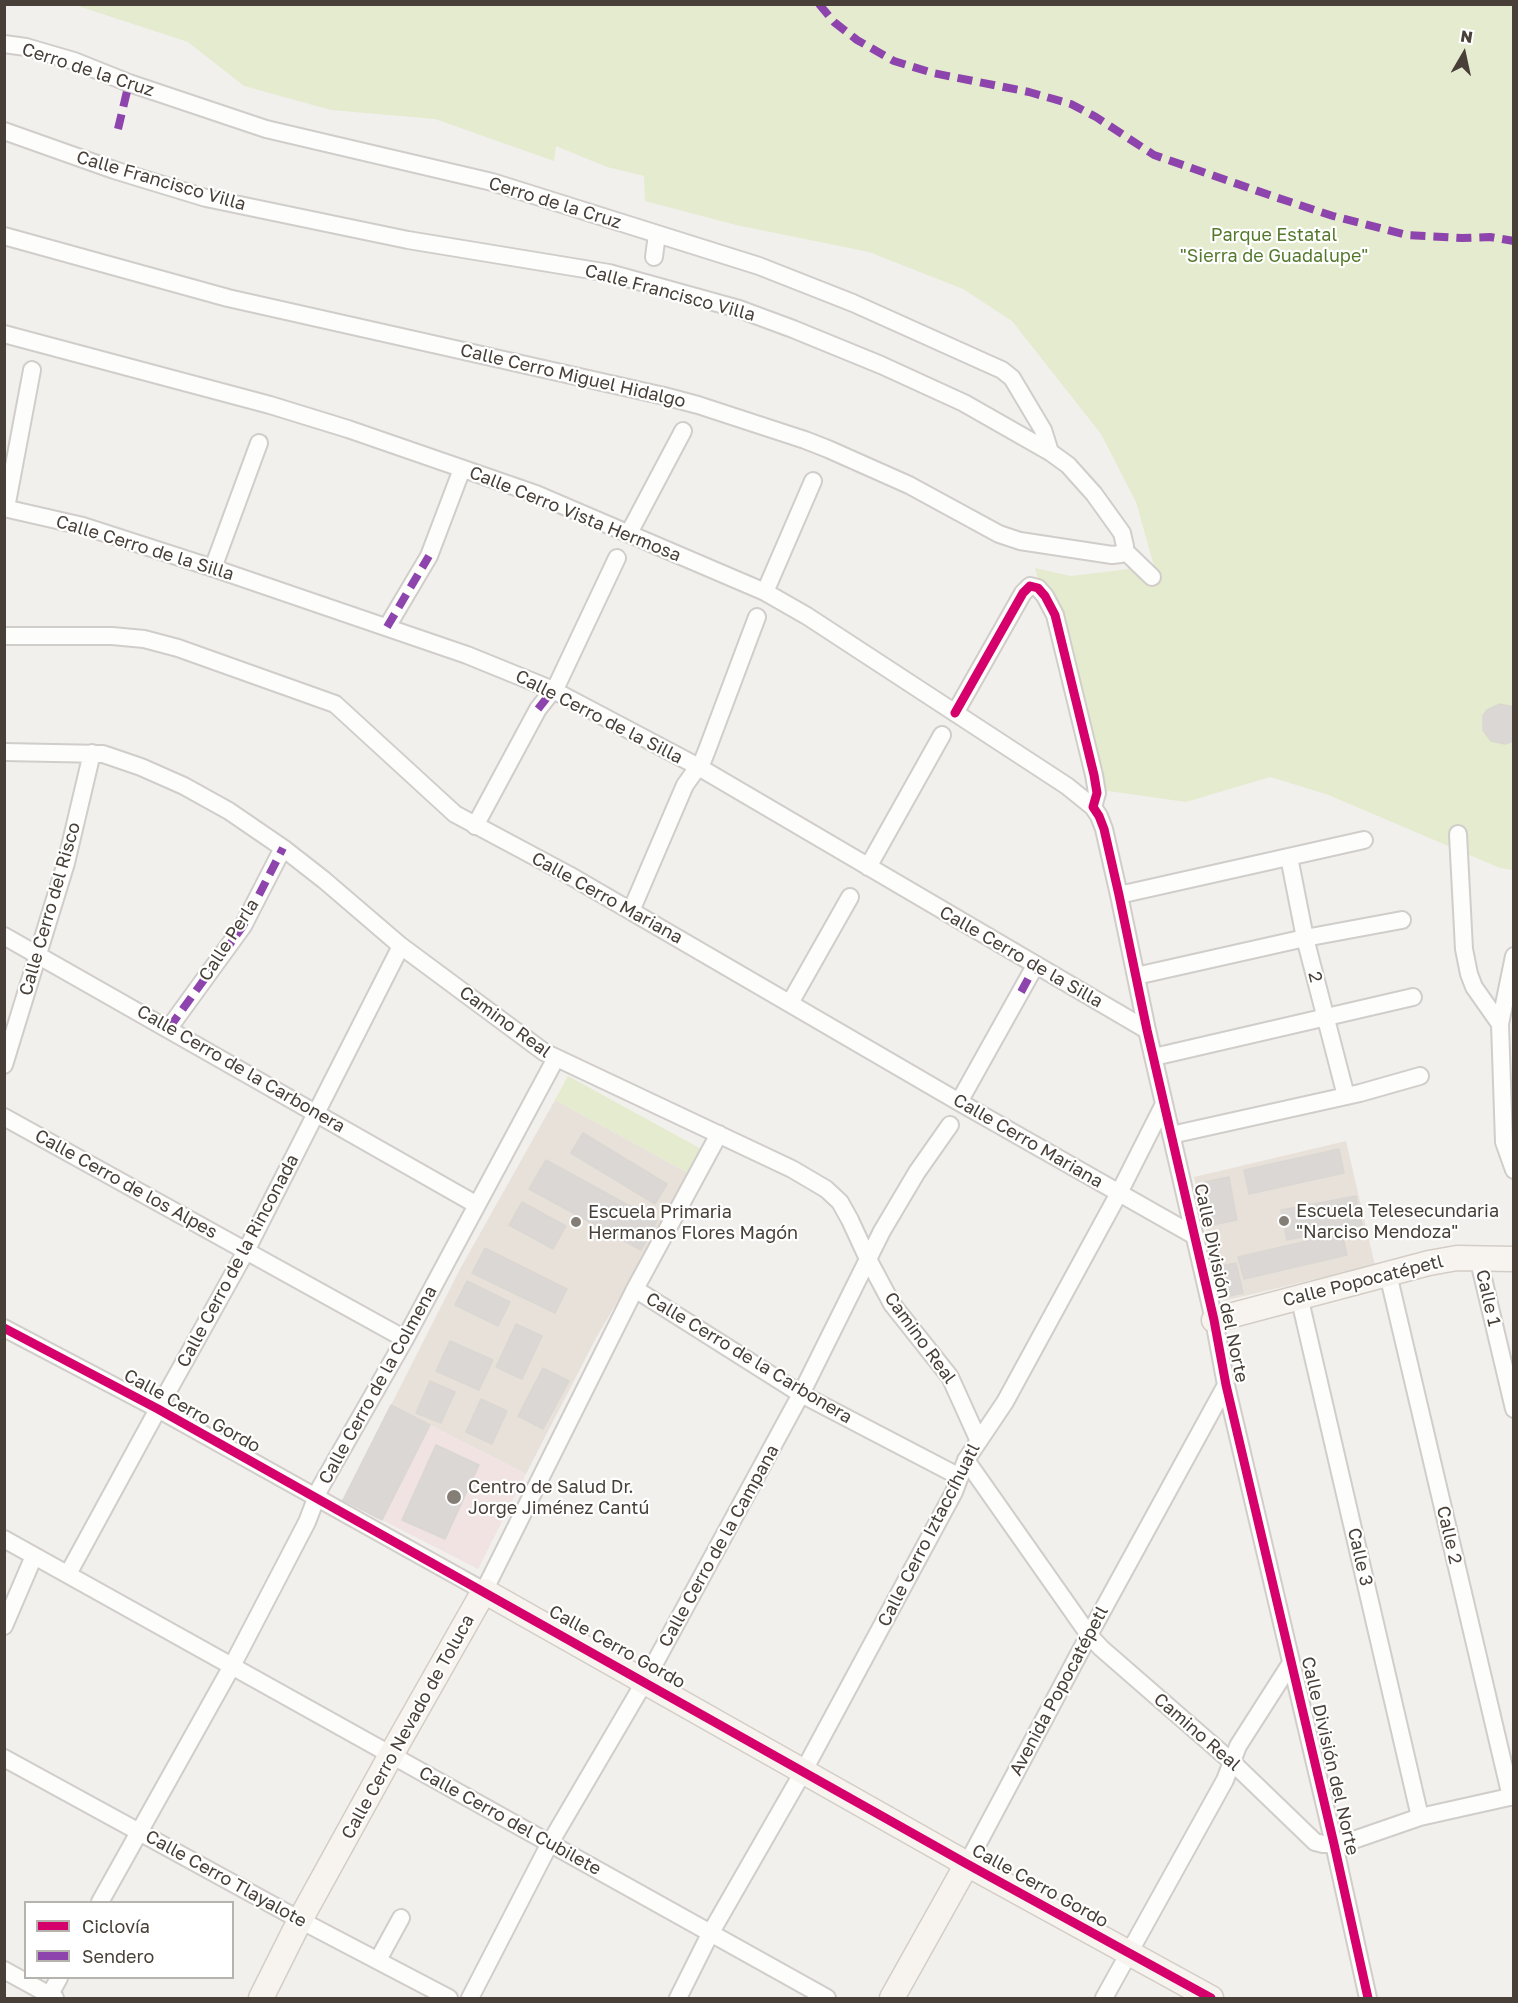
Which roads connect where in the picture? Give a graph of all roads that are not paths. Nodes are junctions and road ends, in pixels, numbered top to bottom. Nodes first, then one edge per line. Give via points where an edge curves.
1 (4, 44) edge
2 (4, 131) edge
3 (657, 234) junction
4 (4, 236) edge
5 (654, 257) dead end
6 (4, 334) edge
7 (32, 370) dead end
8 (683, 431) dead end
9 (259, 443) dead end
10 (1050, 452) junction
11 (462, 469) junction
12 (813, 481) dead end
13 (5, 508) edge
14 (629, 533) junction
15 (1124, 550) junction
16 (617, 558) dead end
17 (213, 568) junction
18 (1152, 577) dead end
19 (765, 592) junction
20 (757, 617) dead end
21 (387, 627) junction
22 (4, 636) edge
23 (553, 690) junction
24 (955, 713) junction
25 (942, 735) dead end
26 (4, 752) edge
27 (92, 753) junction
28 (697, 766) junction
29 (1093, 807) junction
30 (475, 826) junction
31 (1458, 834) dead end
32 (1364, 840) dead end
33 (283, 848) junction
34 (1289, 857) junction
35 (868, 867) junction
36 (1119, 895) junction
37 (850, 897) dead end
38 (631, 911) junction
39 (1402, 920) dead end
40 (4, 936) edge
41 (1305, 938) junction
42 (401, 946) junction
43 (39, 954) junction
44 (1514, 956) edge
45 (1035, 966) junction
46 (1136, 976) junction
47 (1413, 997) dead end
48 (790, 1003) junction
49 (1325, 1018) junction
50 (1500, 1024) junction
51 (169, 1028) junction
52 (1147, 1030) junction
53 (1154, 1057) junction
54 (556, 1058) junction
55 (4, 1065) edge
56 (1420, 1076) dead end
57 (1346, 1096) junction
58 (959, 1102) junction
59 (1164, 1104) junction
60 (317, 1112) junction
61 (4, 1117) edge
62 (950, 1125) dead end
63 (719, 1134) junction
64 (1171, 1135) junction
65 (1514, 1170) edge
66 (1119, 1193) junction
67 (477, 1204) junction
68 (1195, 1236) junction
69 (246, 1251) junction
70 (1478, 1257) junction
71 (868, 1259) junction
72 (1514, 1259) edge
73 (1388, 1274) junction
74 (635, 1289) junction
75 (1299, 1296) junction
76 (1214, 1320) junction
77 (4, 1328) edge
78 (405, 1338) junction
79 (1227, 1385) junction
80 (801, 1394) junction
81 (158, 1409) junction
82 (1514, 1409) edge
83 (978, 1439) junction
84 (966, 1460) junction
85 (960, 1477) junction
86 (316, 1499) junction
87 (4, 1539) edge
88 (34, 1556) junction
89 (68, 1574) junction
90 (484, 1591) junction
91 (4, 1626) edge
92 (1089, 1635) junction
93 (1291, 1663) junction
94 (232, 1666) junction
95 (645, 1681) junction
96 (391, 1755) junction
97 (4, 1758) edge
98 (1232, 1762) junction
99 (803, 1772) junction
100 (1512, 1797) edge
101 (1420, 1817) junction
102 (138, 1831) junction
103 (550, 1843) junction
104 (1334, 1844) junction
105 (967, 1864) junction
106 (101, 1901) edge
107 (400, 1918) dead end
108 (300, 1920) junction
109 (710, 1934) junction
110 (1128, 1954) junction
111 (378, 1960) junction
112 (4, 1970) edge
113 (58, 1979) edge
114 (51, 1997) edge
115 (261, 1998) edge
116 (449, 1998) edge
117 (470, 1998) edge
118 (678, 1998) edge
119 (827, 1998) edge
120 (892, 1998) edge
121 (1104, 1998) edge
122 (1211, 1998) edge
123 (1368, 1998) edge

1 - 3 street, Cerro de la Cruz via 74,61 266,129 492,183
2 - 10 street, Calle Francisco Villa via 206,198 408,240 609,273 740,309 964,403
3 - 5 street
3 - 10 street, Cerro de la Cruz via 759,266 853,303 914,339 1002,370 1012,378 1043,430
4 - 15 street, Calle Cerro Miguel Hidalgo via 228,298 698,405 828,449 999,534 1020,541 1112,555
6 - 11 street, Calle Cerro Vista Hermosa via 270,405
7 - 13 street
8 - 14 street
9 - 17 street
10 - 15 street, Calle Francisco Villa via 1068,465 1094,494 1122,533
11 - 14 street, Calle Cerro Vista Hermosa via 536,494
11 - 21 street via 429,556
12 - 19 street
13 - 17 street, Calle Cerro de la Silla via 82,526
14 - 19 street, Calle Cerro Vista Hermosa
15 - 18 street, Calle Francisco Villa
16 - 23 street
17 - 21 street, Calle Cerro de la Silla
19 - 24 street, Calle Cerro Vista Hermosa
20 - 28 street via 703,760
21 - 23 street, Calle Cerro de la Silla
22 - 30 street, Calle Cerro Mariana via 144,639 323,699 343,710 455,814
23 - 28 street, Calle Cerro de la Silla
23 - 30 street via 538,709
24 - 29 street, Calle Cerro Vista Hermosa
24 - 29 street, Calle División del Norte via 1023,593 1030,586 1038,588 1055,615 1094,775 1097,793
25 - 35 street
26 - 27 street, Camino Real
27 - 33 street, Camino Real via 118,757 184,786
27 - 43 street, Calle Cerro del Risco
28 - 35 street, Calle Cerro de la Silla
28 - 38 street via 685,785
29 - 36 street, Calle División del Norte via 1104,830
30 - 38 street, Calle Cerro Mariana
31 - 50 street via 1464,949 1469,974 1479,996
32 - 34 street
33 - 42 street, Camino Real
33 - 51 street, Calle Perla via 243,926
34 - 36 street
34 - 41 street, 2
35 - 45 street, Calle Cerro de la Silla
36 - 46 street, Calle División del Norte
37 - 48 street
38 - 48 street, Calle Cerro Mariana
39 - 41 street
40 - 43 street, Calle Cerro de la Carbonera
41 - 46 street
41 - 49 street, 2
42 - 54 street, Camino Real
42 - 60 street, Calle Cerro de la Rinconada
43 - 51 street, Calle Cerro de la Carbonera
43 - 55 street, Calle Cerro del Risco
44 - 50 street
45 - 52 street, Calle Cerro de la Silla
45 - 58 street
46 - 52 street, Calle División del Norte
47 - 49 street
48 - 58 street, Calle Cerro Mariana
49 - 53 street
49 - 57 street, 2
50 - 65 street via 1504,1142
51 - 60 street, Calle Cerro de la Carbonera
52 - 53 street, Calle División del Norte
53 - 59 street, Calle División del Norte
54 - 63 street, Camino Real
54 - 67 street, Calle Cerro de la Colmena
56 - 57 street
57 - 64 street
58 - 66 street, Calle Cerro Mariana
59 - 64 street, Calle División del Norte
59 - 66 street, Calle Cerro Iztaccíhuatl
60 - 67 street, Calle Cerro de la Carbonera
60 - 69 street, Calle Cerro de la Rinconada
61 - 69 street, Calle Cerro de los Alpes
62 - 71 street, Calle Cerro de la Campana via 917,1172
63 - 71 street, Camino Real via 826,1189 840,1202
63 - 74 street, Calle Cerro Nevado de Toluca
64 - 68 street, Calle División del Norte
66 - 68 street, Calle Cerro Mariana
66 - 83 street, Calle Cerro Iztaccíhuatl via 1005,1402
67 - 78 street, Calle Cerro de la Colmena
68 - 76 street, Calle División del Norte
69 - 78 street, Calle Cerro de los Alpes
69 - 81 street, Calle Cerro de la Rinconada
70 - 72 street, Calle Popocatépetl
70 - 73 street, Calle Popocatépetl via 1429,1263
70 - 82 street, Calle 1
71 - 80 street, Calle Cerro de la Campana
71 - 83 street, Camino Real via 892,1304 950,1377
73 - 75 street, Calle Popocatépetl
73 - 100 street, Calle 2
74 - 80 street, Calle Cerro de la Carbonera
74 - 90 street, Calle Cerro Nevado de Toluca
75 - 76 street, Calle Popocatépetl
75 - 101 street, Calle 3
76 - 79 street, Calle División del Norte
77 - 81 street, Calle Cerro Gordo
78 - 86 street, Calle Cerro de la Colmena
79 - 92 street, Avenida Popocatépetl
79 - 93 street, Calle División del Norte
80 - 85 street, Calle Cerro de la Carbonera
80 - 95 street, Calle Cerro de la Campana
81 - 86 street, Calle Cerro Gordo
81 - 89 street, Calle Cerro de la Rinconada
83 - 84 street, Calle Cerro Iztaccíhuatl
84 - 85 street, Calle Cerro Iztaccíhuatl
84 - 92 street, Camino Real
85 - 99 street, Calle Cerro Iztaccíhuatl
86 - 90 street, Calle Cerro Gordo
86 - 94 street, Calle Cerro de la Colmena
87 - 88 street, Calle Cerro del Cubilete
88 - 89 street, Calle Cerro del Cubilete
88 - 91 street
89 - 94 street, Calle Cerro del Cubilete
90 - 95 street, Calle Cerro Gordo
90 - 96 street, Calle Cerro Nevado de Toluca
92 - 98 street, Camino Real
92 - 105 street, Avenida Popocatépetl
93 - 98 street via 1238,1746
93 - 104 street, Calle División del Norte
94 - 96 street, Calle Cerro del Cubilete
94 - 102 street, Calle Cerro de la Colmena
95 - 99 street, Calle Cerro Gordo
95 - 103 street, Calle Cerro de la Campana
96 - 103 street, Calle Cerro del Cubilete
96 - 108 street, Calle Cerro Nevado de Toluca
97 - 102 street, Calle Cerro Tlayalote
98 - 104 street, Camino Real via 1315,1842
98 - 110 street
99 - 105 street, Calle Cerro Gordo
99 - 109 street, Calle Cerro Iztaccíhuatl
100 - 101 street
101 - 104 street
102 - 106 street, Calle Cerro de la Colmena
102 - 108 street, Calle Cerro Tlayalote
103 - 109 street, Calle Cerro del Cubilete
103 - 117 street, Calle Cerro de la Campana
104 - 123 street, Calle División del Norte
105 - 110 street, Calle Cerro Gordo
105 - 120 street, Avenida Popocatépetl
107 - 111 street
108 - 111 street, Calle Cerro Tlayalote
108 - 115 street, Calle Cerro Nevado de Toluca
109 - 118 street, Calle Cerro Iztaccíhuatl
109 - 119 street, Calle Cerro del Cubilete
110 - 121 street
110 - 122 street, Calle Cerro Gordo
111 - 116 street, Calle Cerro Tlayalote
112 - 114 street
113 - 114 street

